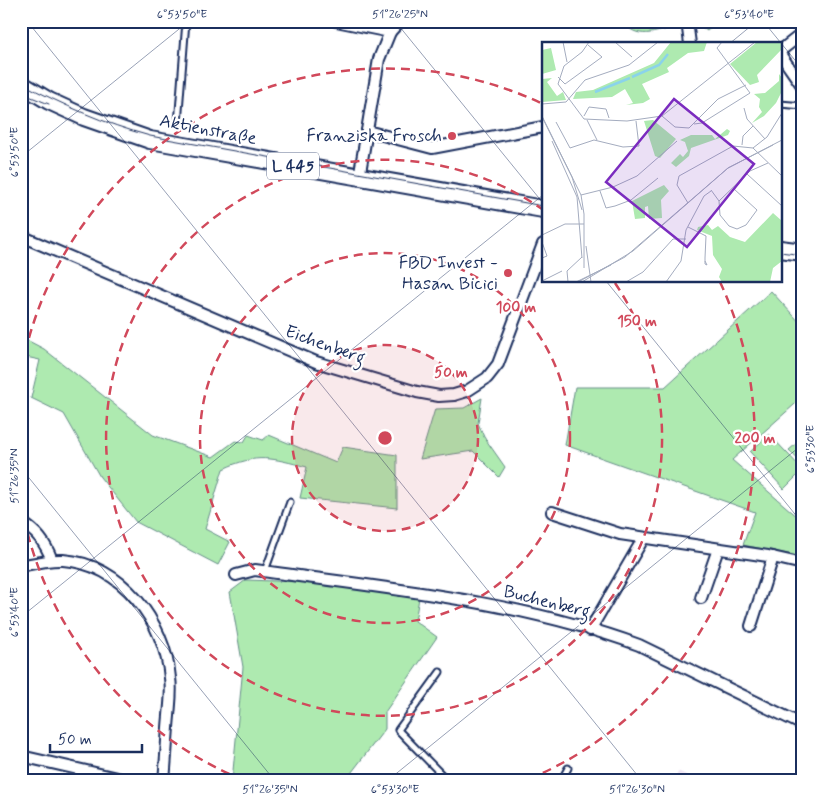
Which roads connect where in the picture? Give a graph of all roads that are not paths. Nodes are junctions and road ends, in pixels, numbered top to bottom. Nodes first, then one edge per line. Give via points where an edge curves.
1 (186, 21) edge
2 (336, 21) edge
3 (400, 21) edge
4 (687, 21) edge
5 (390, 32) junction
6 (803, 33) edge
7 (690, 42) edge
8 (782, 51) edge
9 (782, 56) edge
10 (21, 84) edge
11 (803, 87) edge
12 (21, 95) edge
13 (49, 102) junction
14 (782, 104) edge
15 (803, 106) edge
16 (178, 124) dead end
17 (542, 127) edge
18 (367, 131) junction
19 (359, 178) junction
20 (542, 209) edge
21 (21, 236) edge
22 (542, 247) edge
23 (782, 249) edge
24 (803, 252) edge
25 (290, 502) dead end
26 (552, 512) dead end
27 (21, 522) edge
28 (645, 539) junction
29 (718, 549) junction
30 (772, 557) junction
31 (52, 560) junction
32 (803, 564) edge
33 (21, 566) edge
34 (265, 572) junction
35 (236, 575) dead end
36 (700, 598) dead end
37 (751, 626) dead end
38 (590, 630) junction
39 (440, 672) dead end
40 (803, 725) edge
41 (21, 756) edge
42 (568, 768) dead end
43 (130, 781) edge
44 (164, 781) edge
45 (446, 781) edge
46 (562, 781) edge

1 - 16 lane
2 - 5 street
3 - 5 street
4 - 7 street
5 - 18 street via 379,60
6 - 8 street
9 - 11 street
10 - 13 main road, Aktienstraße / L 445
12 - 13 main road, Aktienstraße / L 445
13 - 19 main road, Aktienstraße / L 445 via 150,140
14 - 15 lane
17 - 18 street via 432,148
18 - 19 street
19 - 20 main road, Aktienstraße / L 445
21 - 22 street, Eichenberg via 316,362 439,396 454,395 477,386 498,364
23 - 24 main road
25 - 34 lane
26 - 28 street via 605,530
27 - 31 street via 41,538
28 - 29 street
28 - 38 street
29 - 30 street
29 - 36 street
30 - 32 street
30 - 37 street
31 - 33 street
31 - 44 street via 79,562 100,571 130,592 149,616 163,646 171,679
34 - 35 street, Buchenberg via 255,570
34 - 38 street, Buchenberg via 524,610
38 - 40 street, Buchenberg via 639,645
39 - 45 lane via 398,730
41 - 43 street
42 - 46 lane

